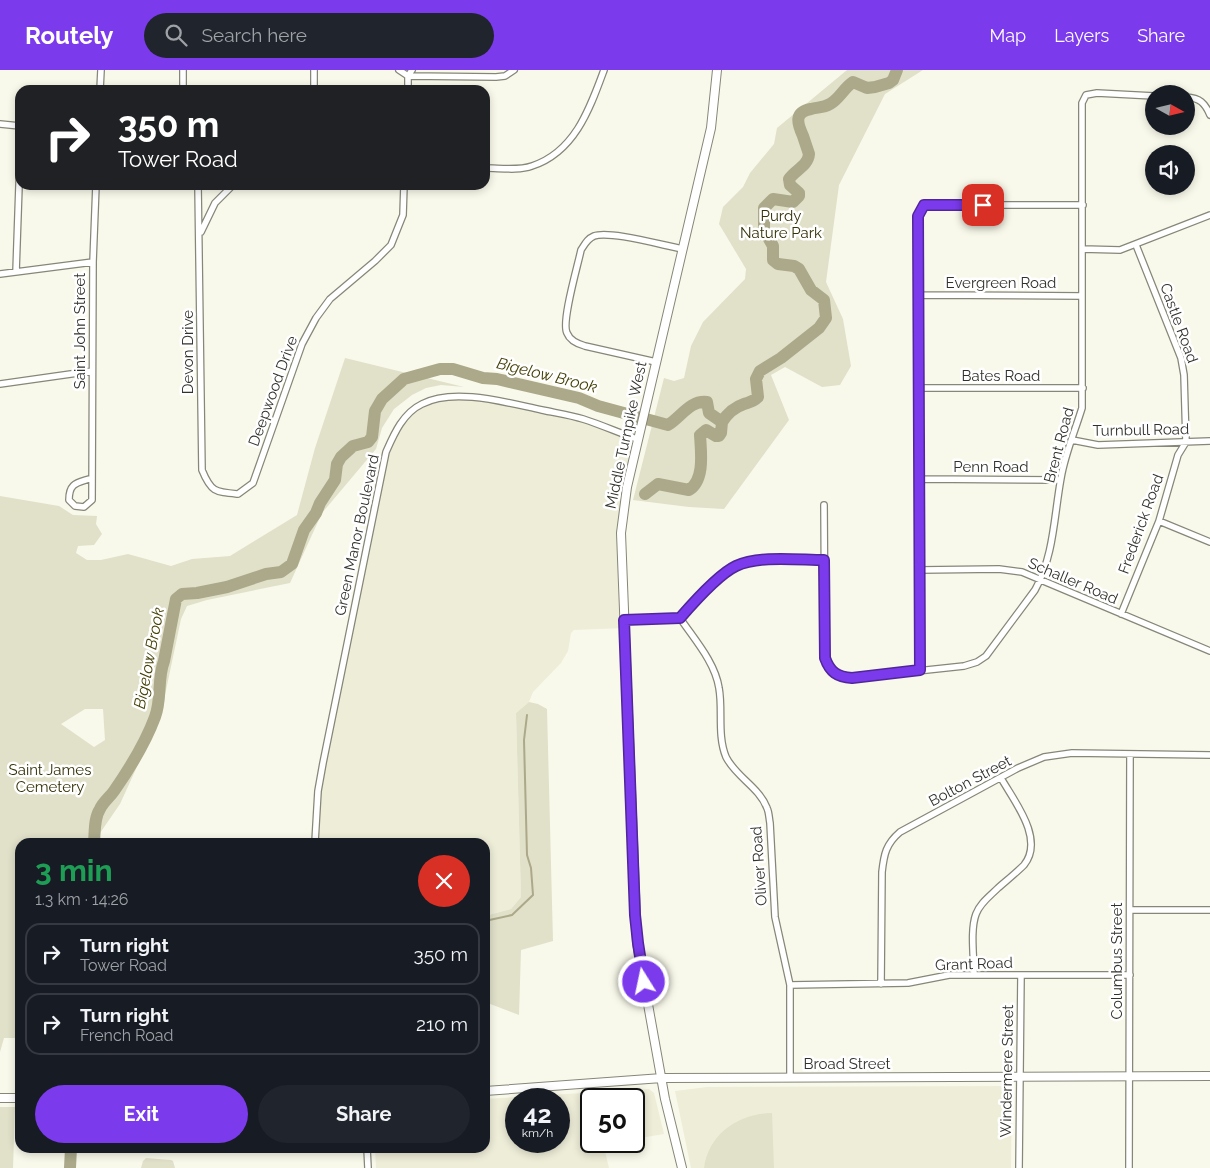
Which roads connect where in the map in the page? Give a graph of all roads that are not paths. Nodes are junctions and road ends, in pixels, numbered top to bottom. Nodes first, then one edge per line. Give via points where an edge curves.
1 (100, 70) edge
2 (183, 70) edge
3 (314, 70) edge
4 (399, 70) edge
5 (412, 70) edge
6 (514, 70) edge
7 (604, 70) edge
8 (717, 70) edge
9 (408, 76) junction
10 (100, 85) edge
11 (183, 85) edge
12 (314, 85) edge
13 (408, 85) edge
14 (1145, 96) edge
15 (1195, 98) edge
16 (1210, 115) edge
17 (0, 124) edge
18 (15, 126) edge
19 (490, 168) edge
20 (19, 190) edge
21 (96, 190) edge
22 (198, 190) edge
23 (228, 190) edge
24 (404, 190) edge
25 (1083, 204) junction
26 (1210, 216) edge
27 (200, 233) junction
28 (1136, 245) junction
29 (682, 249) junction
30 (1082, 249) junction
31 (93, 262) junction
32 (16, 272) junction
33 (0, 274) edge
34 (919, 295) junction
35 (1082, 296) junction
36 (656, 362) junction
37 (92, 371) junction
38 (0, 384) edge
39 (919, 388) junction
40 (1083, 388) junction
41 (637, 439) junction
42 (1072, 440) junction
43 (1210, 441) edge
44 (1186, 442) junction
45 (202, 470) joint
46 (92, 478) junction
47 (920, 479) junction
48 (1060, 480) junction
49 (824, 505) dead end
50 (1159, 520) junction
51 (1210, 542) edge
52 (824, 560) junction
53 (920, 570) junction
54 (1040, 580) junction
55 (1121, 614) junction
56 (680, 618) junction
57 (624, 620) junction
58 (1210, 651) edge
59 (920, 670) junction
60 (1210, 754) edge
61 (1130, 755) junction
62 (1001, 778) junction
63 (315, 838) edge
64 (1130, 910) junction
65 (1210, 910) edge
66 (974, 975) junction
67 (1021, 975) junction
68 (1130, 975) junction
69 (882, 984) junction
70 (790, 985) junction
71 (1210, 1076) edge
72 (790, 1077) junction
73 (1020, 1077) junction
74 (1130, 1077) junction
75 (662, 1078) junction
76 (490, 1091) edge
77 (0, 1098) edge
78 (15, 1098) edge
79 (368, 1153) edge
80 (368, 1168) edge
81 (682, 1168) edge
82 (1019, 1168) edge
83 (1129, 1168) edge

1 - 10 street
2 - 11 street
3 - 12 street
4 - 9 street
5 - 9 street
6 - 9 street via 496,77
7 - 19 street via 588,112 573,136 555,155 531,166
8 - 29 main road, Middle Turnpike West via 711,128
9 - 13 street
14 - 25 street, Brent Road via 1086,95 1082,104
15 - 16 street via 1206,104
17 - 18 street
20 - 32 street
21 - 31 street, Saint John Street
22 - 27 street, Devon Drive
23 - 27 street, Devon Drive via 215,203
24 - 45 street, Deepwood Drive via 402,215 391,245 330,299 302,344 253,483 238,494 220,492 209,486
25 - 30 street, Brent Road
25 - 34 street via 924,205 918,216
26 - 28 street
27 - 45 street, Devon Drive
28 - 30 street via 1120,250
28 - 44 street, Castle Road via 1181,358
29 - 36 main road, Middle Turnpike West
29 - 36 street via 608,234 586,240 581,250 565,320 566,333 574,342 585,346
30 - 35 street, Brent Road
31 - 32 street
31 - 37 street, Saint John Street
32 - 33 street
34 - 35 street, Evergreen Road
34 - 39 street
35 - 40 street, Brent Road
36 - 41 main road, Middle Turnpike West
37 - 38 street
37 - 46 street, Saint John Street
39 - 40 street, Bates Road
39 - 47 street
40 - 42 street, Brent Road via 1082,408
41 - 57 main road, Middle Turnpike West via 621,533
41 - 63 street, Green Manor Boulevard via 582,419 494,400 455,396 420,404 404,419 386,452 323,762
42 - 44 street, Turnbull Road via 1098,445
42 - 48 street, Brent Road
43 - 44 street, Turnbull Road
44 - 50 street, Frederick Road via 1178,455
46 - 46 street, Saint John Street via 92,500 84,507 75,506 69,500 69,491 74,484
47 - 48 street, Penn Road
47 - 53 street
48 - 54 street, Brent Road via 1053,537
49 - 52 street
50 - 51 street
50 - 55 street, Frederick Road
52 - 56 street via 767,560 736,566 720,577
52 - 59 street, Brent Road via 825,658 834,674 852,678
53 - 54 street, Schaller Road via 999,569 1022,572
53 - 59 street
54 - 55 street, Schaller Road
54 - 59 street, Brent Road via 982,659 964,666
55 - 58 street, Schaller Road
56 - 57 street
56 - 70 street, Oliver Road via 706,656 719,687 726,756 767,808 775,917
57 - 75 main road, Middle Turnpike West via 638,943
60 - 61 street, Bolton Street
61 - 62 street, Bolton Street via 1057,754
61 - 64 street, Columbus Street
62 - 66 street via 1030,831 1029,852 1025,864 980,906 974,927
62 - 69 street, Bolton Street via 900,832 887,847 882,872
64 - 65 street
64 - 68 street, Columbus Street
66 - 67 street, Grant Road
66 - 69 street, Grant Road
67 - 68 street, Grant Road
67 - 73 street, Windermere Street
68 - 74 street, Columbus Street
69 - 70 street, Grant Road
70 - 72 street, Oliver Road
71 - 74 main road, Broad Street
72 - 73 main road, Broad Street
72 - 75 main road, Broad Street
73 - 74 main road, Broad Street
73 - 82 street, Windermere Street
74 - 83 street, Columbus Street
75 - 76 main road, Broad Street
75 - 81 main road, Middle Turnpike West
77 - 78 main road
79 - 80 street

